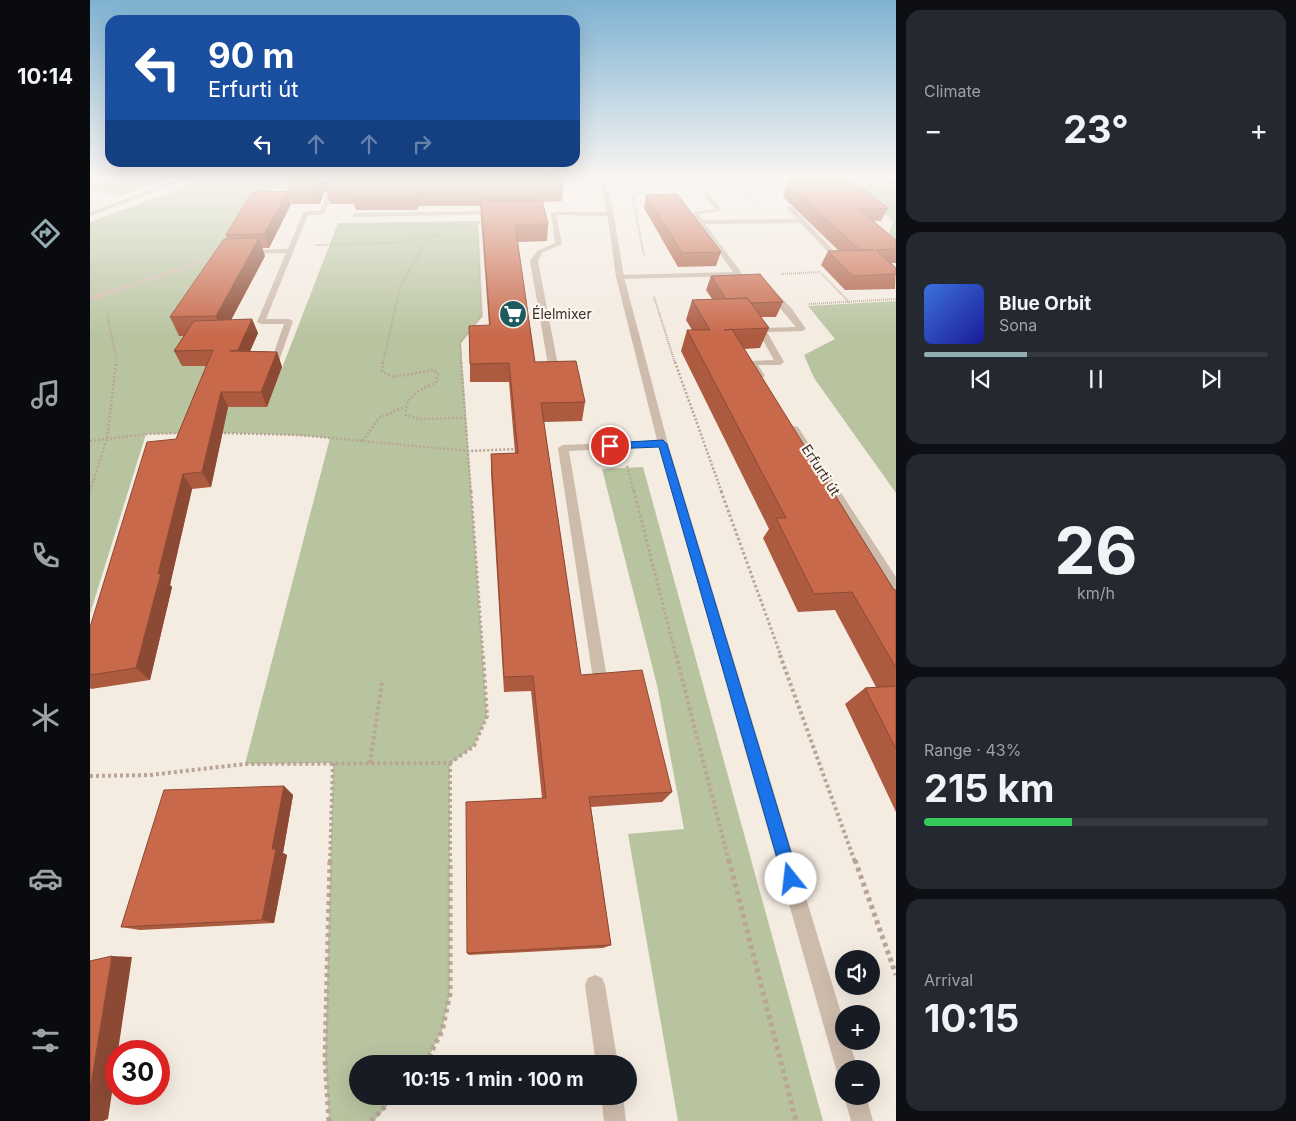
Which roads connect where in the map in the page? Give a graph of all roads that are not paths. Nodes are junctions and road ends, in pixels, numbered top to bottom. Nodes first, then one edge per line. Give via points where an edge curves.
1 (298, 231) edge
2 (557, 231) edge
3 (613, 231) edge
4 (707, 231) edge
5 (812, 231) edge
6 (291, 248) junction
7 (235, 252) edge
8 (244, 252) edge
9 (839, 260) edge
10 (738, 274) junction
11 (620, 277) junction
12 (748, 280) edge
13 (766, 289) edge
14 (92, 298) edge
15 (275, 361) edge
16 (555, 376) edge
17 (764, 381) edge
18 (790, 422) edge
19 (663, 444) junction
20 (896, 588) edge
21 (599, 672) edge
22 (595, 985) dead end
23 (606, 1055) edge
24 (844, 1060) edge
25 (613, 1105) edge
26 (858, 1105) edge
27 (615, 1121) edge
28 (862, 1121) edge

1 - 6 street
2 - 16 street via 559,244 539,252 534,261
3 - 11 street
4 - 10 street
5 - 9 street
6 - 8 street
6 - 15 street via 261,322 289,321
7 - 14 street
10 - 11 street
10 - 12 street
11 - 19 street
13 - 17 street via 784,305 802,329 761,330 780,362 752,363
18 - 20 street, Erfurti út
19 - 21 street via 564,448
19 - 24 street
22 - 23 street
25 - 27 street
26 - 28 street

